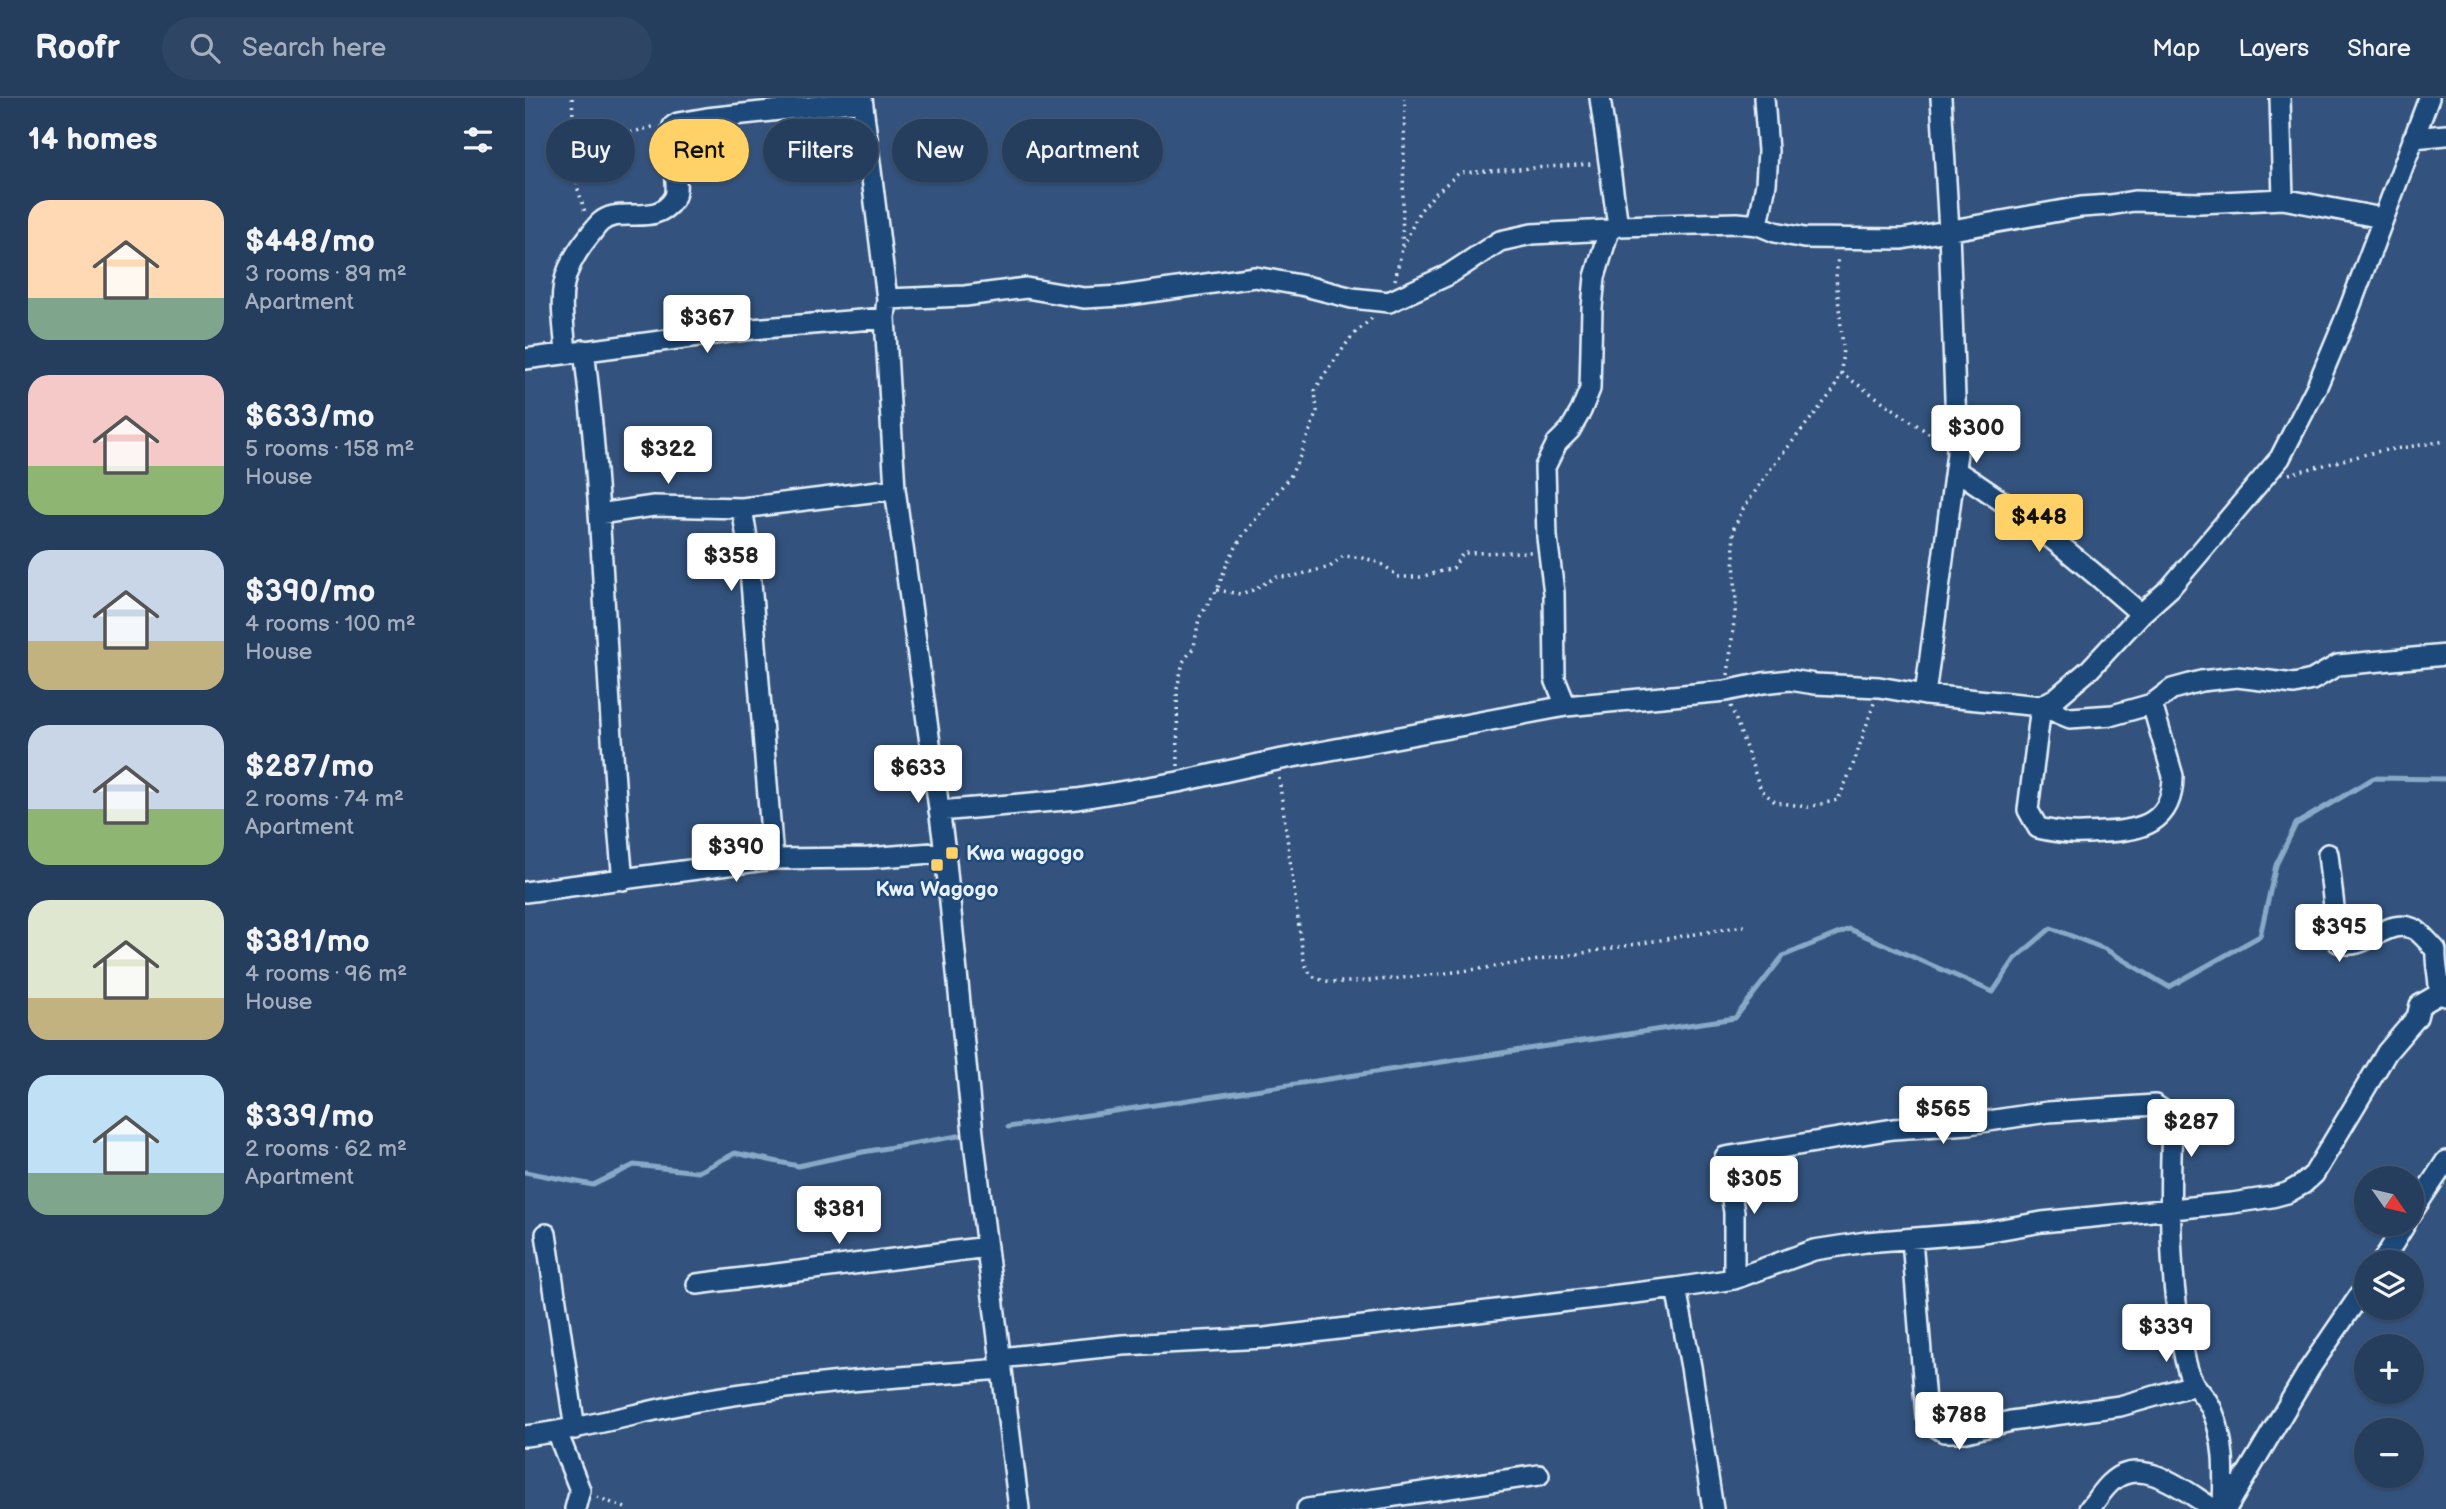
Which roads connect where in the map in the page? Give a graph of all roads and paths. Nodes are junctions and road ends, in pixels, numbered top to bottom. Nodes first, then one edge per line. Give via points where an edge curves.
1 (572, 98) edge
2 (1405, 98) edge
3 (1600, 98) edge
4 (1764, 98) edge
5 (1941, 98) edge
6 (2280, 98) edge
7 (2429, 98) edge
8 (862, 99) edge
9 (574, 119) edge
10 (701, 119) edge
11 (2446, 135) edge
12 (2413, 138) junction
13 (1609, 163) junction
14 (577, 182) edge
15 (675, 182) edge
16 (2283, 199) junction
17 (2382, 218) junction
18 (1758, 225) junction
19 (1614, 228) junction
20 (594, 230) junction
21 (1949, 231) junction
22 (1840, 240) junction
23 (1402, 248) junction
24 (1389, 302) junction
25 (886, 309) junction
26 (575, 351) junction
27 (525, 359) edge
28 (1841, 373) junction
29 (2446, 441) edge
30 (1956, 461) junction
31 (2264, 480) junction
32 (895, 489) junction
33 (742, 508) junction
34 (599, 514) junction
35 (1549, 552) junction
36 (1217, 590) junction
37 (2141, 614) junction
38 (2446, 655) edge
39 (1879, 687) junction
40 (1726, 691) junction
41 (1925, 695) junction
42 (2153, 704) junction
43 (1566, 706) junction
44 (2041, 706) junction
45 (1277, 760) junction
46 (1178, 782) junction
47 (939, 811) junction
48 (945, 852) junction
49 (2328, 854) dead end
50 (773, 859) junction
51 (623, 880) junction
52 (525, 892) edge
53 (1744, 926) dead end
54 (2442, 995) edge
55 (2446, 1161) edge
56 (2424, 1194) edge
57 (2171, 1210) junction
58 (546, 1234) dead end
59 (1912, 1239) junction
60 (987, 1247) junction
61 (1734, 1279) junction
62 (697, 1284) dead end
63 (1676, 1288) junction
64 (2354, 1303) edge
65 (1001, 1364) junction
66 (2194, 1385) junction
67 (566, 1431) junction
68 (525, 1436) edge
69 (1539, 1475) dead end
70 (580, 1490) junction
71 (1420, 1500) edge
72 (575, 1509) edge
73 (628, 1509) edge
74 (1019, 1509) edge
75 (1307, 1509) edge
76 (1713, 1509) edge
77 (2089, 1509) edge
78 (2214, 1509) edge
79 (2224, 1509) edge

1 - 9 path
2 - 23 path
3 - 13 street
4 - 18 street via 1768,151
5 - 21 street
6 - 16 street
7 - 12 street
8 - 10 street
8 - 25 street
11 - 12 street
12 - 17 street
13 - 19 street
13 - 23 path via 1459,173 1419,212
14 - 20 path via 582,208
15 - 20 street via 672,201 660,211 641,217 614,216 601,220
16 - 17 street
16 - 21 street via 2134,201
17 - 31 street via 2317,386
18 - 19 street via 1681,223
18 - 22 street via 1793,237
19 - 24 street via 1500,241 1448,275
19 - 35 street via 1595,277 1590,389 1545,467
20 - 26 street via 564,276 562,304
21 - 22 street via 1902,239
21 - 30 street
22 - 28 path via 1836,278
23 - 24 path
24 - 25 street via 1255,276 1084,298 1026,288
24 - 36 path via 1352,336 1322,378 1315,391 1317,411 1291,475 1243,535
25 - 26 street
25 - 32 street
26 - 27 street
26 - 34 street via 594,427
28 - 30 path
28 - 40 path via 1833,391 1742,509 1733,530 1736,604
29 - 31 path via 2375,452
30 - 37 street via 2079,558
30 - 41 street
31 - 37 street via 2170,588
32 - 33 street
32 - 47 street
33 - 34 street via 653,506
33 - 50 street
34 - 51 street
35 - 36 path via 1463,554 1453,568 1398,577 1384,565 1343,556 1330,567 1276,577 1240,594
35 - 43 street via 1555,679
36 - 46 path via 1199,618 1194,647 1183,662 1177,689
37 - 44 street via 2090,669
38 - 42 street via 2338,665 2294,684 2237,677 2201,681 2172,689
39 - 40 street via 1790,680
39 - 40 path via 1838,800 1808,807 1775,802 1761,790
39 - 41 street
40 - 43 street
41 - 44 street
42 - 44 street via 2113,715 2070,719
42 - 44 street via 2173,776 2162,813 2131,831 2065,834 2038,828 2028,810
43 - 45 street
45 - 46 street
45 - 53 path via 1303,957 1315,978 1361,981 1435,975
46 - 47 street via 1077,799
47 - 48 street
48 - 50 street
48 - 60 street
49 - 54 street via 2338,942 2358,944 2394,926 2415,930 2436,950
50 - 51 street
51 - 52 street
54 - 57 street via 2420,1005 2417,1017 2388,1052 2335,1143 2303,1184 2272,1197
55 - 56 street
57 - 59 street
57 - 61 street via 2172,1126 2169,1114 2155,1105 1893,1129 1725,1157 1734,1212
57 - 66 street via 2179,1325
58 - 67 street
59 - 61 street via 1814,1250
59 - 66 street via 1926,1415 1944,1432 2120,1406
60 - 62 street
60 - 65 street
61 - 63 street
63 - 65 street via 1265,1338 1123,1345
63 - 76 street
64 - 79 street
65 - 67 street via 712,1399
65 - 74 street
66 - 79 street via 2212,1407 2221,1435
67 - 68 street
67 - 70 street
69 - 71 street
70 - 72 street
70 - 73 path
71 - 75 street
77 - 78 street via 2111,1481 2129,1473 2150,1473 2169,1480

